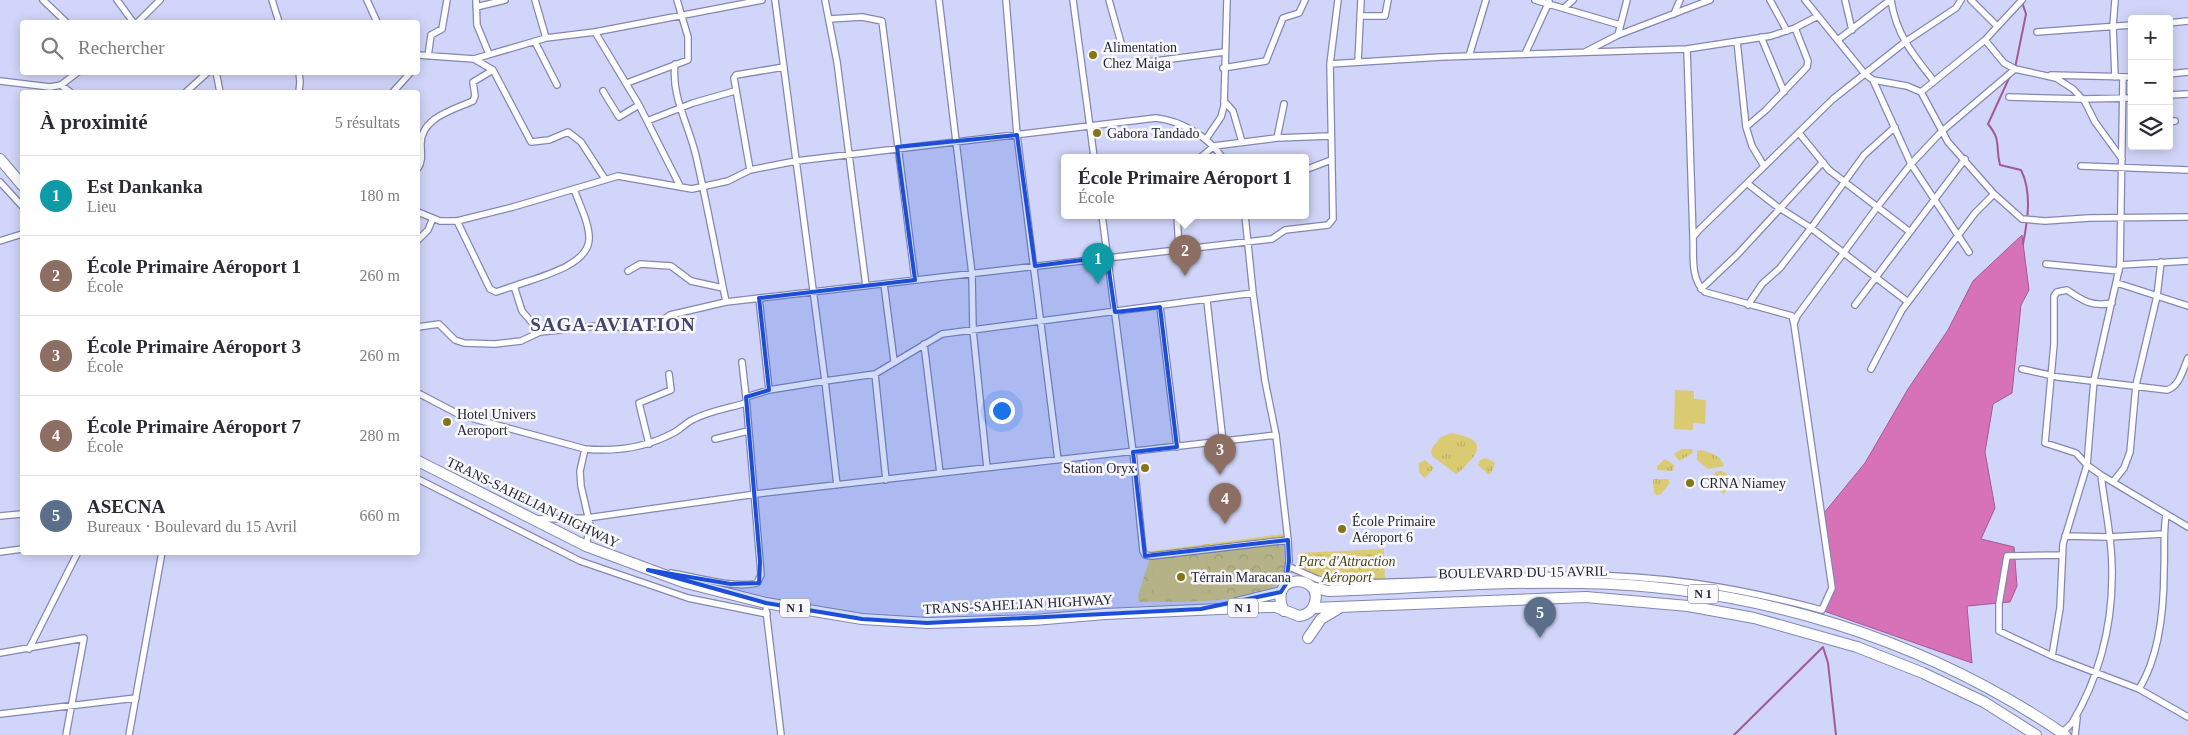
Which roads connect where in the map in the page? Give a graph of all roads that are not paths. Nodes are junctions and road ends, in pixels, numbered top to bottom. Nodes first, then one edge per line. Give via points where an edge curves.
1 (42, 0) edge
2 (117, 0) edge
3 (159, 0) edge
4 (272, 0) edge
5 (367, 0) edge
6 (447, 0) edge
7 (505, 0) edge
8 (535, 0) edge
9 (677, 0) edge
10 (762, 0) edge
11 (775, 0) edge
12 (825, 0) edge
13 (939, 0) edge
14 (1006, 0) edge
15 (1073, 0) edge
16 (1109, 0) edge
17 (1227, 0) edge
18 (1305, 0) edge
19 (1338, 0) edge
20 (1361, 0) edge
21 (1388, 0) edge
22 (1486, 0) edge
23 (1535, 0) edge
24 (1573, 0) edge
25 (1627, 0) edge
26 (1680, 0) edge
27 (1710, 0) edge
28 (1770, 0) edge
29 (1806, 0) edge
30 (1845, 0) edge
31 (1890, 0) edge
32 (1961, 0) edge
33 (1971, 0) edge
34 (2022, 0) edge
35 (2115, 0) edge
36 (1549, 2) edge
37 (476, 3) edge
38 (1564, 8) junction
39 (1674, 14) junction
40 (683, 15) junction
41 (1360, 16) junction
42 (1818, 16) junction
43 (829, 19) junction
44 (64, 20) edge
45 (132, 20) edge
46 (140, 20) edge
47 (278, 20) edge
48 (376, 20) edge
49 (2173, 22) edge
50 (2188, 22) edge
51 (1620, 25) junction
52 (2128, 25) edge
53 (1998, 26) junction
54 (2113, 26) junction
55 (1795, 28) junction
56 (1852, 30) junction
57 (1787, 31) junction
58 (595, 32) junction
59 (2037, 32) dead end
60 (1618, 35) junction
61 (1761, 37) junction
62 (546, 38) junction
63 (1839, 39) junction
64 (1985, 40) junction
65 (1737, 41) junction
66 (535, 42) junction
67 (1905, 42) junction
68 (1121, 43) dead end
69 (1688, 49) junction
70 (1224, 52) junction
71 (1583, 53) junction
72 (489, 54) junction
73 (1525, 54) junction
74 (420, 55) edge
75 (428, 56) junction
76 (1469, 56) junction
77 (474, 59) junction
78 (1148, 62) dead end
79 (1358, 62) junction
80 (675, 64) junction
81 (1330, 64) junction
82 (784, 68) junction
83 (1223, 68) junction
84 (2015, 69) junction
85 (493, 70) junction
86 (2188, 72) edge
87 (1865, 74) junction
88 (2173, 74) edge
89 (74, 75) edge
90 (205, 75) edge
91 (217, 75) edge
92 (299, 75) edge
93 (408, 75) edge
94 (2044, 75) junction
95 (2116, 76) junction
96 (2123, 77) junction
97 (2128, 77) edge
98 (1873, 80) junction
99 (0, 81) edge
100 (1934, 81) junction
101 (627, 83) junction
102 (61, 85) junction
103 (556, 85) dead end
104 (67, 90) edge
105 (188, 90) edge
106 (220, 90) edge
107 (299, 90) edge
108 (395, 90) edge
109 (603, 91) dead end
110 (735, 91) junction
111 (1784, 92) junction
112 (1921, 92) junction
113 (2188, 94) edge
114 (2173, 95) edge
115 (2009, 96) dead end
116 (2123, 98) junction
117 (2128, 98) edge
118 (2082, 99) junction
119 (1224, 101) junction
120 (1284, 104) dead end
121 (639, 105) junction
122 (682, 108) junction
123 (647, 120) junction
124 (2128, 124) edge
125 (1089, 125) junction
126 (2123, 125) junction
127 (1746, 127) junction
128 (1895, 127) junction
129 (1941, 132) junction
130 (1799, 133) junction
131 (1017, 135) junction
132 (1330, 136) junction
133 (1277, 138) junction
134 (1206, 139) junction
135 (957, 141) junction
136 (420, 142) edge
137 (420, 142) edge
138 (1242, 142) junction
139 (1214, 146) junction
140 (897, 147) junction
141 (848, 154) junction
142 (1094, 154) edge
143 (1205, 154) edge
144 (1220, 154) edge
145 (0, 159) edge
146 (2123, 159) junction
147 (1331, 160) junction
148 (1965, 160) junction
149 (796, 161) junction
150 (1823, 162) junction
151 (1911, 164) junction
152 (420, 165) edge
153 (1764, 166) junction
154 (2081, 166) dead end
155 (1309, 168) edge
156 (2123, 168) junction
157 (750, 170) junction
158 (2188, 170) edge
159 (605, 179) junction
160 (1844, 181) junction
161 (0, 182) edge
162 (20, 183) edge
163 (1748, 184) junction
164 (680, 186) junction
165 (703, 187) junction
166 (574, 189) junction
167 (1994, 194) junction
168 (1936, 198) junction
169 (20, 204) edge
170 (1878, 206) junction
171 (1781, 208) junction
172 (420, 213) edge
173 (2122, 217) junction
174 (2188, 217) edge
175 (433, 218) junction
176 (1102, 219) edge
177 (1177, 219) edge
178 (1245, 219) edge
179 (457, 221) junction
180 (1811, 228) junction
181 (1910, 232) junction
182 (20, 235) edge
183 (1958, 235) junction
184 (1694, 237) junction
185 (420, 238) edge
186 (0, 241) edge
187 (1247, 242) junction
188 (1179, 250) junction
189 (1843, 252) junction
190 (1970, 252) dead end
191 (1107, 258) junction
192 (2188, 261) edge
193 (2162, 262) junction
194 (2046, 264) dead end
195 (1035, 266) junction
196 (2120, 268) junction
197 (628, 271) dead end
198 (972, 274) junction
199 (1876, 278) junction
200 (915, 280) junction
201 (2117, 283) junction
202 (884, 284) junction
203 (514, 286) junction
204 (866, 286) junction
205 (723, 288) junction
206 (1701, 289) junction
207 (813, 293) junction
208 (1253, 293) junction
209 (2156, 296) junction
210 (759, 298) junction
211 (1207, 301) junction
212 (726, 302) junction
213 (1908, 302) junction
214 (2112, 303) junction
215 (1748, 305) junction
216 (1855, 305) dead end
217 (2188, 306) edge
218 (1160, 307) junction
219 (1115, 312) junction
220 (1042, 322) junction
221 (1794, 324) junction
222 (420, 327) edge
223 (973, 330) junction
224 (540, 332) junction
225 (924, 344) junction
226 (2188, 358) edge
227 (894, 361) junction
228 (742, 362) dead end
229 (1871, 369) dead end
230 (2022, 369) dead end
231 (669, 374) dead end
232 (875, 374) junction
233 (2051, 375) junction
234 (2094, 380) junction
235 (825, 381) junction
236 (2136, 385) junction
237 (769, 390) junction
238 (420, 394) edge
239 (746, 400) junction
240 (748, 430) junction
241 (1276, 435) junction
242 (715, 439) dead end
243 (1223, 442) junction
244 (649, 444) junction
245 (1177, 447) junction
246 (585, 449) junction
247 (1133, 452) junction
248 (1058, 460) junction
249 (420, 462) edge
250 (2087, 465) junction
251 (987, 468) junction
252 (940, 473) junction
253 (2101, 475) junction
254 (420, 480) edge
255 (886, 480) junction
256 (2113, 482) junction
257 (837, 485) junction
258 (756, 494) junction
259 (20, 514) edge
260 (2166, 515) junction
261 (0, 516) edge
262 (587, 518) junction
263 (531, 520) junction
264 (2188, 527) edge
265 (2162, 534) junction
266 (2065, 536) junction
267 (2109, 537) junction
268 (1288, 540) junction
269 (586, 546) junction
270 (20, 549) edge
271 (0, 552) edge
272 (76, 555) edge
273 (161, 555) edge
274 (2062, 555) junction
275 (1289, 561) junction
276 (1292, 568) junction
277 (648, 570) junction
278 (1308, 584) junction
279 (1284, 588) junction
280 (1344, 605) junction
281 (766, 608) junction
282 (1314, 608) junction
283 (1201, 609) junction
284 (1284, 611) junction
285 (1308, 638) dead end
286 (29, 649) junction
287 (0, 653) edge
288 (2052, 656) junction
289 (2096, 671) junction
290 (2140, 689) junction
291 (136, 698) junction
292 (71, 706) junction
293 (0, 714) edge
294 (2078, 714) junction
295 (2188, 717) edge
296 (2075, 732) edge
297 (2062, 733) edge
298 (779, 734) edge
299 (66, 735) edge
300 (129, 735) edge
301 (2036, 735) edge
302 (2083, 735) edge

1 - 44 street
2 - 45 street
3 - 46 street
4 - 47 street
5 - 48 street
6 - 75 street via 442,29 431,35
7 - 37 street
8 - 62 street
9 - 40 street
10 - 40 street
11 - 82 street
12 - 43 street
13 - 135 street
14 - 131 street
15 - 125 street
16 - 68 street
17 - 70 street
18 - 83 street via 1299,13 1283,18 1266,61
19 - 81 street
20 - 41 street
21 - 41 street via 1385,16
22 - 76 street
23 - 36 street
24 - 38 street
25 - 51 street
26 - 39 street
27 - 39 street
28 - 57 street
29 - 42 street
30 - 56 street
31 - 56 street
31 - 67 street via 1894,20
32 - 67 street via 1956,8
33 - 53 street
34 - 53 street
35 - 54 street
36 - 38 street
36 - 73 street
37 - 72 street via 477,25
38 - 51 street
39 - 60 street
40 - 58 street
40 - 80 street via 688,37 688,60
41 - 79 street
42 - 55 street
42 - 63 street
43 - 140 street via 862,17 882,21
43 - 141 street
49 - 50 street
51 - 60 street
52 - 54 street
53 - 64 street
54 - 59 street
54 - 95 street
55 - 57 street
55 - 111 street via 1808,65
56 - 63 street
57 - 61 street
58 - 62 street
58 - 101 street
60 - 71 street
61 - 65 street
61 - 111 street
62 - 66 street
63 - 87 street
64 - 84 street via 2000,58
64 - 100 street
65 - 69 street
65 - 127 street
66 - 72 street
66 - 103 street
67 - 87 street
67 - 100 street
69 - 71 street
69 - 184 street
70 - 78 street
70 - 83 street
71 - 73 street
72 - 77 street
73 - 76 street
74 - 75 street
75 - 77 street
76 - 79 street
77 - 85 street
79 - 81 street
80 - 101 street
80 - 122 street via 673,82
81 - 132 street
82 - 110 street via 736,75
82 - 149 street
83 - 119 street
84 - 94 street
84 - 129 street
85 - 137 street via 473,82 473,101 437,117 428,124
85 - 159 street via 531,142 549,140 568,132 581,142
86 - 88 street
87 - 98 street
87 - 130 street via 1833,99
89 - 102 street
90 - 105 street
91 - 106 street
92 - 107 street
93 - 108 street
94 - 95 street
94 - 118 street via 2061,81
95 - 96 street
96 - 97 street
96 - 116 street
98 - 112 street via 1913,87
98 - 128 street
99 - 102 street via 50,88
100 - 112 street
101 - 121 street
102 - 104 street
109 - 121 street via 619,117
110 - 122 street
110 - 157 street
111 - 127 street
112 - 129 street
113 - 114 street
115 - 118 street
116 - 117 street
116 - 118 street
116 - 126 street
118 - 146 street
119 - 134 street via 1220,117
119 - 138 street via 1233,111
120 - 133 street
121 - 123 street
122 - 123 street
122 - 165 street
123 - 164 street
124 - 126 street
125 - 131 street
125 - 134 street via 1167,119
125 - 142 street
126 - 146 street
127 - 153 street via 1752,146
128 - 151 street
128 - 160 street via 1871,146
129 - 148 street
129 - 151 street
130 - 150 street
130 - 153 street
131 - 135 street
131 - 195 street
132 - 133 street
132 - 147 street
133 - 138 street
134 - 139 street
135 - 140 street
135 - 198 street
136 - 152 street
138 - 139 street
139 - 143 street
139 - 144 street
140 - 141 street
140 - 200 street
141 - 149 street
141 - 204 street
145 - 162 highway
146 - 156 street
147 - 155 street
147 - 187 street via 1333,219 1330,224 1285,230 1272,239
148 - 167 street
148 - 168 street
149 - 157 street
149 - 207 street
150 - 160 street
150 - 171 street
151 - 168 street
151 - 170 street
153 - 163 street
154 - 156 street
156 - 158 street
156 - 173 street
157 - 165 street
159 - 164 street via 624,176
159 - 166 street
160 - 170 street
160 - 180 street
161 - 169 street
163 - 171 street
163 - 184 street
164 - 165 street via 684,189
165 - 205 street
166 - 179 street
166 - 203 street via 587,226 587,249 572,264
167 - 173 street via 2022,219 2032,221
167 - 183 street
168 - 181 street
168 - 183 street
170 - 181 street
170 - 189 street
171 - 180 street
171 - 206 street
172 - 175 street
173 - 174 street
173 - 196 street
175 - 179 street
175 - 185 street
176 - 191 street
177 - 188 street
178 - 187 street
179 - 203 street via 490,288 496,292
180 - 189 street
180 - 215 street
181 - 199 street
182 - 186 street
183 - 190 street
183 - 213 street
184 - 206 street via 1696,281
187 - 188 street
187 - 208 street
188 - 191 street
189 - 199 street
189 - 221 street
191 - 195 street
191 - 219 street
192 - 193 street
193 - 196 street
193 - 209 street
194 - 196 street
195 - 198 street
195 - 220 street
196 - 201 street
197 - 205 street via 640,264 671,266 691,281
198 - 200 street
198 - 223 street
199 - 213 street
199 - 216 street
200 - 202 street
201 - 209 street
201 - 214 street
202 - 204 street
202 - 227 street
203 - 224 street via 522,311
204 - 207 street
205 - 212 street
206 - 215 street
207 - 210 street
207 - 235 street
208 - 211 street
208 - 241 street
209 - 217 street
209 - 236 street
210 - 212 street
210 - 237 street
211 - 218 street
211 - 243 street
212 - 224 street via 670,315 660,322 630,330 613,324
213 - 229 street
214 - 233 street via 2087,304 2067,290 2057,292 2054,296
214 - 234 street
215 - 221 street via 1792,316
218 - 219 street
218 - 245 street
219 - 220 street
219 - 247 street
220 - 223 street
220 - 248 street
221 - 276 street via 1832,588 1822,610 1760,593 1674,580 1568,575 1332,582
222 - 224 street via 439,324 455,340 481,344 522,341
223 - 225 street via 942,334
223 - 251 street
225 - 227 street
225 - 252 street
226 - 236 street via 2174,388 2167,390
227 - 232 street
228 - 239 street
230 - 233 street
231 - 244 street via 671,390 639,403
232 - 235 street
232 - 255 street
233 - 234 street
233 - 250 street via 2045,443 2076,453
234 - 236 street
234 - 250 street
235 - 237 street
235 - 257 street
236 - 256 street via 2128,460
237 - 239 street
238 - 246 street via 460,415
239 - 240 street
239 - 244 street via 693,419
240 - 242 street
240 - 258 street
241 - 243 street
241 - 268 street
243 - 245 street
244 - 246 street via 635,448
245 - 247 street
246 - 262 street via 580,479
247 - 248 street
247 - 268 street via 1141,548 1145,555
248 - 251 street
249 - 263 highway, TRANS-SAHELIAN HIGHWAY / N 1
250 - 253 street
250 - 266 street
251 - 252 street
252 - 255 street
253 - 256 street
253 - 267 street
254 - 281 street via 580,561 688,598
255 - 257 street
256 - 260 street
257 - 258 street
258 - 262 street
258 - 277 street via 761,572 757,583 731,584
259 - 261 street
260 - 264 street
260 - 265 street
262 - 263 street
262 - 269 street via 590,527
263 - 269 highway, TRANS-SAHELIAN HIGHWAY / N 1
265 - 267 street
265 - 290 street via 2164,591 2150,669
266 - 267 street
266 - 274 street
267 - 289 street via 2110,612
268 - 275 street
269 - 277 highway, TRANS-SAHELIAN HIGHWAY / N 1
270 - 271 street
272 - 286 street
273 - 291 street
274 - 288 street via 2060,608
274 - 288 street via 2007,556 1999,604 2000,633
275 - 276 street
275 - 279 street
276 - 278 street
277 - 281 highway, TRANS-SAHELIAN HIGHWAY / N 1
278 - 279 highway via 1295,580
278 - 282 highway via 1316,599
278 - 297 highway, BOULEVARD DU 15 AVRIL / N 1 via 1328,591 1582,583 1667,589 1758,603 1833,623 1928,658 2030,711
279 - 283 highway, TRANS-SAHELIAN HIGHWAY / N 1 via 1262,598
279 - 284 highway via 1280,600
280 - 282 highway, BOULEVARD DU 15 AVRIL / N 1
280 - 285 highway via 1321,619
280 - 301 highway, BOULEVARD DU 15 AVRIL / N 1 via 1586,597 1688,606 1754,618 1857,647 1922,673 1984,702
281 - 283 highway, TRANS-SAHELIAN HIGHWAY / N 1 via 927,623
281 - 298 street
282 - 284 highway via 1299,616
283 - 284 highway, TRANS-SAHELIAN HIGHWAY / N 1 via 1276,607
286 - 287 street
286 - 292 street via 84,638
288 - 289 street
289 - 290 street
289 - 294 street
290 - 295 street
291 - 292 street
291 - 300 street
292 - 293 street
292 - 299 street
294 - 296 street
294 - 297 street
296 - 302 street

